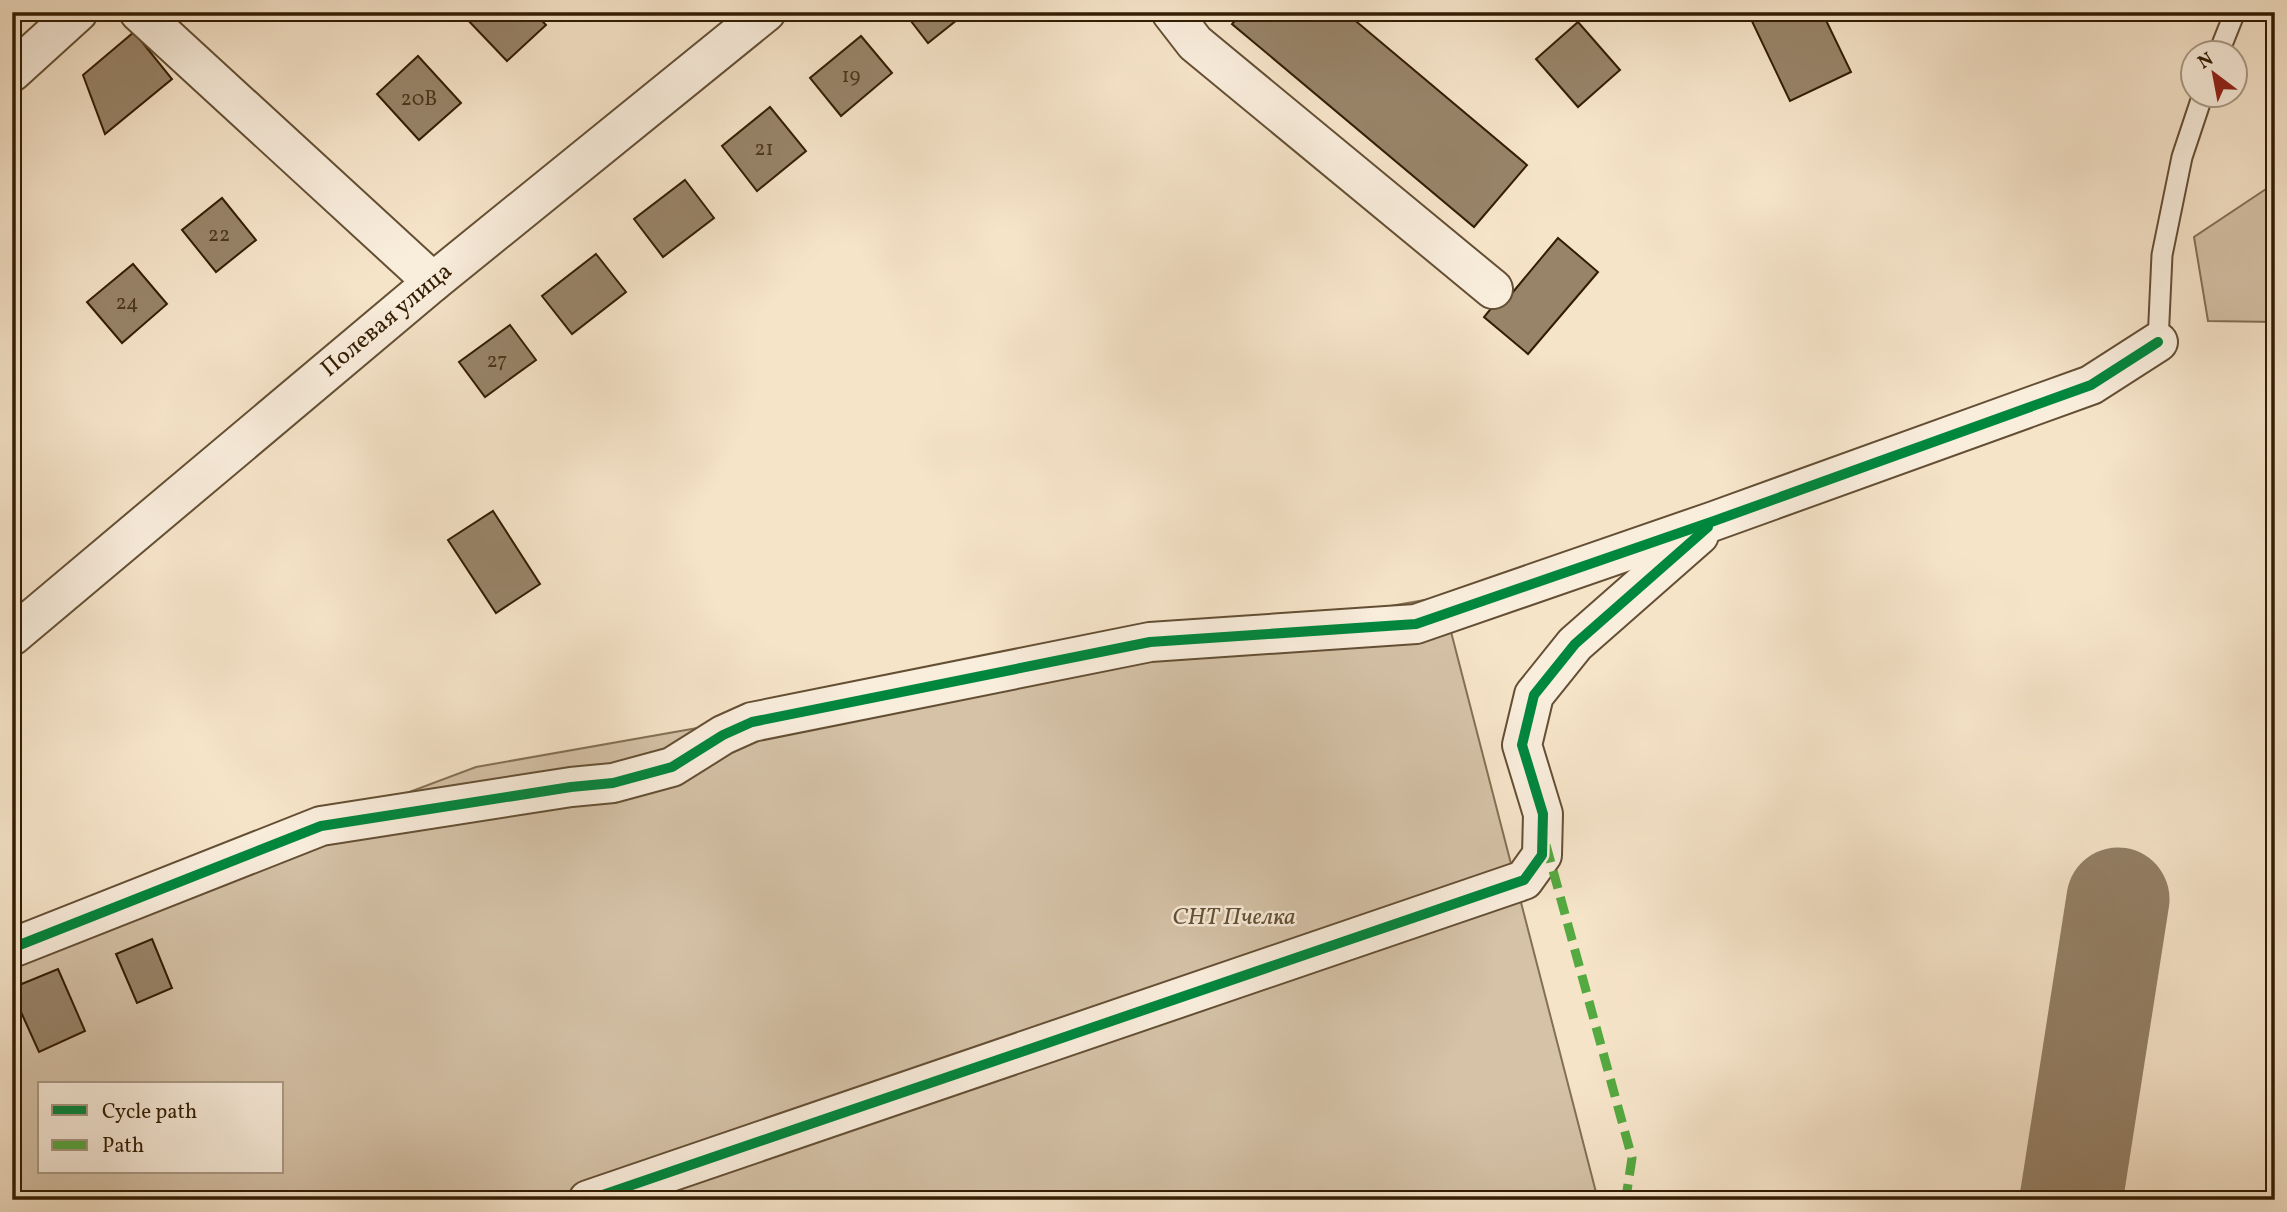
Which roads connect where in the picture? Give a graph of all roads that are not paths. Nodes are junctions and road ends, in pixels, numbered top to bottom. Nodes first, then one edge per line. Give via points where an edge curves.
1 (78, 12) edge
2 (139, 12) edge
3 (766, 12) edge
4 (1171, 12) edge
5 (2235, 12) edge
6 (2225, 38) edge
7 (12, 72) edge
8 (2198, 108) edge
9 (433, 282) junction
10 (1493, 289) dead end
11 (2158, 342) joint
12 (1714, 522) junction
13 (12, 636) edge
14 (12, 948) edge
15 (588, 1200) edge

1 - 7 street
2 - 9 street
3 - 9 street, Полевая улица
4 - 10 street via 1195,43
5 - 6 lane
8 - 11 lane via 2182,157 2162,255
9 - 13 street, Полевая улица
11 - 12 street via 2091,385
12 - 14 street via 1416,624 1150,642 752,722 672,767 613,783 321,826
12 - 15 street via 1575,644 1534,695 1522,745 1543,814 1542,855 1524,880

